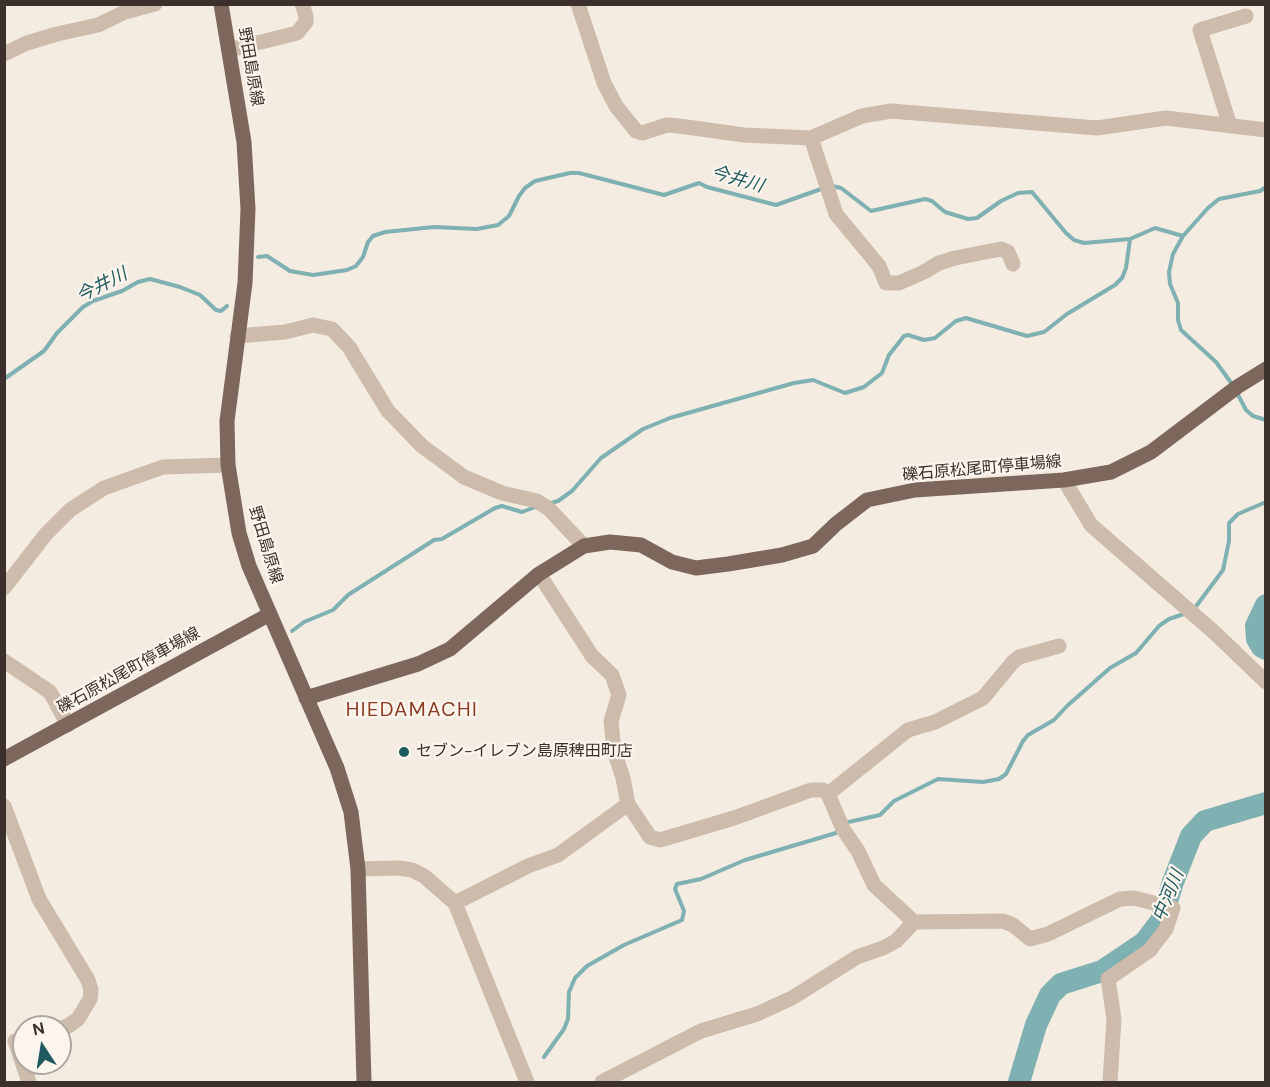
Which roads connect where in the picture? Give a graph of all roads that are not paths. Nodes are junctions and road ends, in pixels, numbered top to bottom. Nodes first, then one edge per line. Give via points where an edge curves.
1 (155, 4) edge
2 (221, 4) edge
3 (302, 4) edge
4 (578, 4) edge
5 (1246, 16) dead end
6 (229, 50) junction
7 (4, 54) edge
8 (1230, 126) junction
9 (1266, 130) edge
10 (812, 138) junction
11 (1013, 264) dead end
12 (237, 336) junction
13 (1266, 369) edge
14 (228, 465) junction
15 (1064, 480) junction
16 (584, 546) junction
17 (539, 574) junction
18 (4, 588) edge
19 (270, 614) junction
20 (1059, 646) dead end
21 (4, 661) edge
22 (1266, 682) edge
23 (306, 698) junction
24 (68, 725) junction
25 (4, 759) edge
26 (828, 794) junction
27 (628, 804) junction
28 (4, 806) edge
29 (358, 869) junction
30 (455, 903) junction
31 (914, 922) junction
32 (72, 1023) edge
33 (364, 1083) edge
34 (527, 1083) edge
35 (602, 1083) edge
36 (1110, 1083) edge

1 - 7 street via 98,25 57,33
2 - 6 main road, 野田島原線
3 - 6 street via 306,22 297,33
4 - 10 street via 604,83 636,131 642,133 667,125 744,135
5 - 8 street via 1200,30
6 - 12 main road, 野田島原線 via 244,142 248,209 245,283
8 - 9 street
8 - 10 street via 1166,118 1097,128 891,111 862,116
10 - 11 street via 836,214 890,284 947,261 1001,249 1008,252
12 - 14 main road, 野田島原線 via 227,421
12 - 16 street via 313,325 332,329 349,347 388,411 422,446 464,477 543,505
13 - 15 main road, 礫石原松尾町停車場線 via 1131,463 1111,472
14 - 18 street via 163,466 104,488 70,510
14 - 19 main road, 野田島原線 via 239,533
15 - 16 main road, 礫石原松尾町停車場線 via 915,490 867,500 813,546 728,564 696,567 672,562 641,545 610,542
15 - 22 street via 1091,525
16 - 17 main road, 礫石原松尾町停車場線
17 - 23 main road, 礫石原松尾町停車場線 via 450,649 418,664
17 - 27 street via 592,656 612,675 619,695 611,721 614,751
19 - 23 main road, 野田島原線
19 - 24 main road, 礫石原松尾町停車場線
20 - 26 street via 1019,657 983,698 936,722 908,730
21 - 24 street via 50,692
23 - 29 main road, 野田島原線 via 337,768 351,812
24 - 25 main road, 礫石原松尾町停車場線
26 - 27 street via 811,790 660,840 650,837
26 - 31 street via 874,885
27 - 30 street via 558,855
28 - 32 street via 39,899 88,980 90,999
29 - 30 street via 412,870
29 - 33 main road, 野田島原線
30 - 34 street
31 - 35 street via 896,941 857,957 792,998 757,1014 701,1031
31 - 36 street via 1003,921 1036,939 1120,899 1134,898 1173,908 1158,941 1108,979 1114,1019

